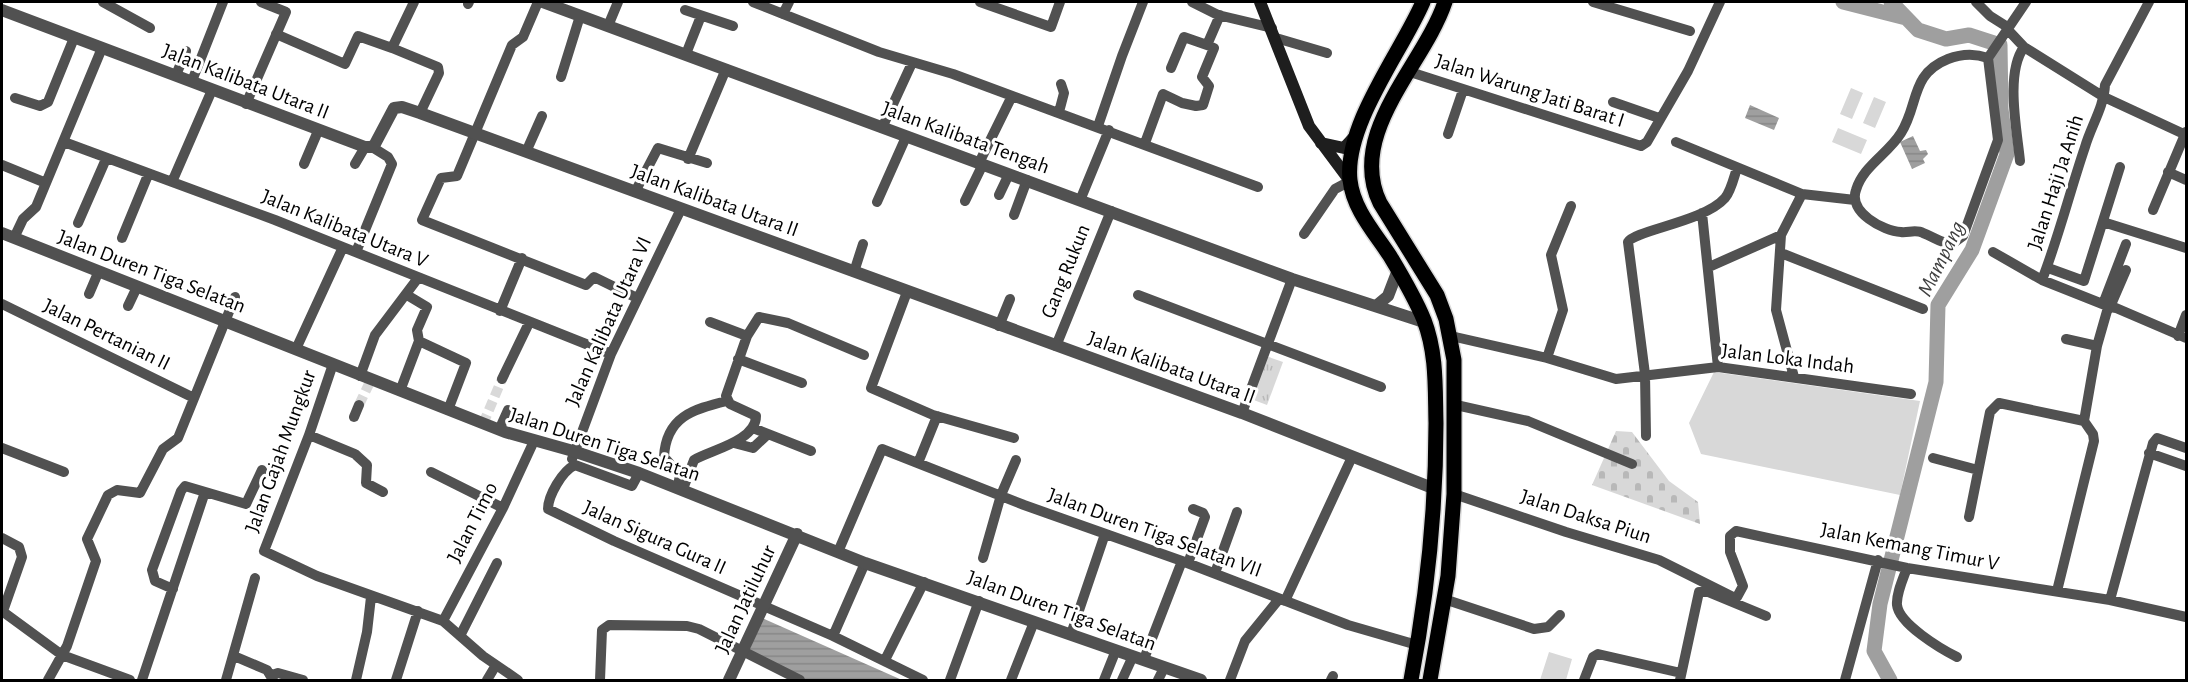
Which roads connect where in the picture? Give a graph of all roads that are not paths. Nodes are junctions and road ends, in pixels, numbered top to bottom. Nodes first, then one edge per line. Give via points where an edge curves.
1 (103, 2) edge
2 (223, 2) edge
3 (261, 2) edge
4 (414, 2) edge
5 (538, 2) edge
6 (543, 2) edge
7 (618, 2) edge
8 (753, 2) edge
9 (789, 2) edge
10 (980, 2) edge
11 (1060, 2) edge
12 (1143, 2) edge
13 (1192, 2) edge
14 (1260, 2) edge
15 (1423, 2) edge
16 (1445, 2) edge
17 (1593, 2) edge
18 (1720, 2) edge
19 (2026, 2) edge
20 (2149, 2) edge
21 (1981, 4) edge
22 (563, 5) edge
23 (1618, 5) edge
24 (2, 10) edge
25 (685, 10) dead end
26 (783, 14) junction
27 (1220, 15) junction
28 (580, 16) junction
29 (701, 16) junction
30 (608, 26) junction
31 (733, 26) dead end
32 (150, 28) dead end
33 (1690, 31) dead end
34 (1274, 33) junction
35 (276, 34) junction
36 (2012, 36) junction
37 (74, 38) junction
38 (1207, 45) junction
39 (102, 48) junction
40 (392, 48) junction
41 (186, 51) dead end
42 (1327, 53) dead end
43 (686, 54) junction
44 (1990, 54) junction
45 (912, 63) junction
46 (1171, 68) dead end
47 (726, 69) junction
48 (1407, 71) junction
49 (176, 75) junction
50 (561, 77) dead end
51 (192, 81) junction
52 (1061, 84) dead end
53 (212, 90) junction
54 (1463, 90) junction
55 (1012, 96) junction
56 (2104, 97) junction
57 (15, 98) dead end
58 (1612, 102) dead end
59 (246, 104) junction
60 (1059, 112) junction
61 (420, 113) junction
62 (542, 117) dead end
63 (1659, 118) junction
64 (882, 128) junction
65 (1104, 128) junction
66 (318, 131) junction
67 (1358, 133) junction
68 (1448, 134) dead end
69 (2186, 134) edge
70 (473, 135) junction
71 (906, 137) junction
72 (64, 142) junction
73 (1676, 142) dead end
74 (1145, 143) junction
75 (1319, 143) junction
76 (368, 147) junction
77 (526, 152) junction
78 (106, 159) junction
79 (688, 159) junction
80 (2020, 161) dead end
81 (707, 163) dead end
82 (304, 164) dead end
83 (355, 164) dead end
84 (981, 164) junction
85 (2, 165) edge
86 (2120, 167) dead end
87 (1737, 168) junction
88 (2168, 172) junction
89 (1009, 174) junction
90 (148, 175) junction
91 (1027, 180) junction
92 (2187, 180) edge
93 (1350, 181) junction
94 (172, 182) junction
95 (46, 183) junction
96 (1258, 187) dead end
97 (634, 192) junction
98 (1802, 194) junction
99 (999, 195) dead end
100 (1081, 198) junction
101 (1855, 200) junction
102 (965, 201) dead end
103 (878, 202) dead end
104 (1571, 206) dead end
105 (681, 209) junction
106 (2153, 210) dead end
107 (1111, 211) junction
108 (1702, 213) junction
109 (1014, 215) dead end
110 (2103, 222) junction
111 (78, 223) dead end
112 (2, 233) edge
113 (1304, 234) dead end
114 (1781, 236) junction
115 (14, 238) junction
116 (122, 238) dead end
117 (863, 244) dead end
118 (2126, 244) dead end
119 (343, 247) junction
120 (2187, 248) edge
121 (356, 252) junction
122 (1993, 252) dead end
123 (1781, 253) junction
124 (522, 258) junction
125 (1709, 267) junction
126 (2051, 268) dead end
127 (1398, 270) junction
128 (2126, 270) dead end
129 (854, 272) junction
130 (98, 273) junction
131 (418, 278) junction
132 (1292, 279) junction
133 (2042, 280) junction
134 (136, 287) junction
135 (907, 292) junction
136 (89, 294) dead end
137 (406, 295) junction
138 (1138, 295) dead end
139 (235, 297) dead end
140 (637, 298) junction
141 (1010, 300) dead end
142 (128, 306) dead end
143 (1376, 306) junction
144 (2107, 306) junction
145 (2, 308) edge
146 (1923, 309) dead end
147 (500, 311) junction
148 (2187, 315) edge
149 (224, 319) junction
150 (710, 322) dead end
151 (1425, 322) junction
152 (529, 323) junction
153 (999, 326) junction
154 (747, 336) junction
155 (1451, 336) junction
156 (2182, 337) edge
157 (2066, 339) dead end
158 (419, 341) junction
159 (1269, 344) junction
160 (1056, 346) junction
161 (2097, 346) junction
162 (296, 349) junction
163 (611, 354) junction
164 (864, 355) dead end
165 (1547, 358) junction
166 (738, 359) junction
167 (333, 364) junction
168 (1718, 367) junction
169 (1645, 374) junction
170 (1794, 377) junction
171 (501, 379) tunnel mouth
172 (366, 380) junction
173 (802, 382) dead end
174 (1382, 387) dead end
175 (400, 391) junction
176 (1911, 394) dead end
177 (194, 398) junction
178 (727, 401) junction
179 (359, 405) tunnel mouth
180 (1456, 405) junction
181 (448, 410) junction
182 (508, 410) dead end
183 (1242, 413) junction
184 (937, 416) junction
185 (354, 417) dead end
186 (2084, 421) junction
187 (753, 428) junction
188 (500, 430) junction
189 (768, 434) junction
190 (309, 435) junction
191 (1646, 436) dead end
192 (1014, 438) dead end
193 (534, 441) junction
194 (734, 443) junction
195 (2, 448) edge
196 (2187, 448) edge
197 (573, 451) junction
198 (811, 451) dead end
199 (2149, 453) junction
200 (1352, 457) junction
201 (1933, 458) dead end
202 (1016, 459) dead end
203 (918, 463) junction
204 (1632, 464) dead end
205 (2187, 466) edge
206 (570, 467) junction
207 (262, 470) dead end
208 (1978, 470) junction
209 (64, 472) dead end
210 (431, 472) dead end
211 (639, 473) junction
212 (682, 479) junction
213 (1435, 489) junction
214 (205, 492) junction
215 (383, 492) dead end
216 (1454, 494) junction
217 (1001, 495) junction
218 (503, 508) junction
219 (1193, 509) dead end
220 (1237, 512) dead end
221 (1969, 517) dead end
222 (797, 534) junction
223 (1105, 534) junction
224 (2, 538) edge
225 (837, 552) junction
226 (982, 558) dead end
227 (1881, 561) junction
228 (1185, 562) junction
229 (497, 563) dead end
230 (866, 563) junction
231 (1903, 567) junction
232 (1215, 573) junction
233 (255, 578) dead end
234 (924, 582) junction
235 (1703, 582) joint
236 (173, 589) junction
237 (2057, 591) junction
238 (371, 597) junction
239 (1444, 599) junction
240 (1282, 600) junction
241 (2110, 600) junction
242 (979, 602) junction
243 (762, 605) junction
244 (2, 611) edge
245 (418, 611) junction
246 (1560, 615) dead end
247 (1766, 616) dead end
248 (2187, 617) edge
249 (443, 621) junction
250 (1034, 621) junction
251 (1071, 634) junction
252 (460, 636) junction
253 (833, 636) junction
254 (1417, 645) junction
255 (1116, 650) junction
256 (743, 652) junction
257 (62, 655) junction
258 (234, 656) junction
259 (1957, 657) dead end
260 (1139, 658) junction
261 (885, 660) junction
262 (496, 665) junction
263 (1164, 668) junction
264 (1412, 674) edge
265 (1431, 676) edge
266 (272, 678) edge
267 (1683, 678) edge
268 (48, 681) edge
269 (130, 681) edge
270 (142, 681) edge
271 (226, 681) edge
272 (303, 681) edge
273 (356, 681) edge
274 (396, 681) edge
275 (487, 681) edge
276 (518, 681) edge
277 (600, 681) edge
278 (729, 681) edge
279 (800, 681) edge
280 (922, 681) edge
281 (951, 681) edge
282 (1011, 681) edge
283 (1104, 681) edge
284 (1122, 681) edge
285 (1158, 681) edge
286 (1201, 681) edge
287 (1230, 681) edge
288 (1584, 681) edge
289 (1845, 681) edge

1 - 32 street
2 - 51 street
3 - 35 street via 286,11
4 - 40 street
5 - 70 street via 522,37 512,45
6 - 22 street, Jalan Kalibata Tengah
7 - 30 street
8 - 26 street
9 - 26 street
10 - 11 street via 1051,27
12 - 65 street via 1122,56
13 - 27 street
14 - 34 main road
15 - 67 main road via 1381,77
16 - 48 main road
17 - 23 street
18 - 63 street via 1689,71
19 - 36 street
20 - 56 street, Jalan Haji Ja Anih via 2109,74
21 - 36 street
22 - 28 street, Jalan Kalibata Tengah
23 - 33 street
24 - 37 street, Jalan Kalibata Utara II
25 - 29 street
26 - 45 street
27 - 34 street
27 - 38 street
28 - 30 street, Jalan Kalibata Tengah
28 - 50 street
29 - 31 street
29 - 43 street
30 - 43 street, Jalan Kalibata Tengah
34 - 42 street
34 - 75 main road via 1282,68
35 - 40 street via 345,64 358,36
35 - 59 street
36 - 44 street
36 - 56 street
36 - 80 street via 2019,54 2014,96
37 - 39 street, Jalan Kalibata Utara II
37 - 57 street via 48,102 40,106
38 - 46 street via 1185,37
38 - 74 street via 1214,48 1202,77 1209,86 1203,105 1189,105 1163,94
39 - 49 street, Jalan Kalibata Utara II
39 - 72 street
40 - 61 street via 439,69
41 - 49 street
43 - 47 street, Jalan Kalibata Tengah
44 - 101 street via 1953,57 1927,71 1901,133 1863,178 1855,190
44 - 101 street via 1998,140 1963,236 1952,244 1941,243 1923,232 1890,230 1868,218
45 - 55 street
45 - 64 street
47 - 64 street, Jalan Kalibata Tengah
47 - 79 street
48 - 54 street, Jalan Warung Jati Barat I
48 - 155 main road via 1371,153 1371,180 1380,203 1427,275
49 - 51 street, Jalan Kalibata Utara II
51 - 53 street, Jalan Kalibata Utara II
52 - 60 street via 1064,93
53 - 59 street, Jalan Kalibata Utara II
53 - 94 street
54 - 63 street, Jalan Warung Jati Barat I via 1641,146
54 - 68 street
55 - 60 street
55 - 84 street
56 - 69 street
56 - 133 street, Jalan Haji Ja Anih
58 - 63 street
59 - 66 street, Jalan Kalibata Utara II
60 - 65 street
61 - 70 street, Jalan Kalibata Utara II
61 - 76 street, Jalan Kalibata Utara II via 394,108
62 - 77 street
64 - 71 street, Jalan Kalibata Tengah
65 - 74 street
65 - 100 street
66 - 76 street, Jalan Kalibata Utara II
66 - 82 street
67 - 75 main road via 1344,148
67 - 93 main road
69 - 88 street
70 - 77 street, Jalan Kalibata Utara II
70 - 124 street via 457,176 441,178 422,220
71 - 84 street, Jalan Kalibata Tengah
71 - 103 street
72 - 78 street, Jalan Kalibata Utara V
72 - 95 street
73 - 87 street
74 - 96 street
75 - 93 main road
76 - 83 street
76 - 121 street via 388,157 392,164
77 - 97 street, Jalan Kalibata Utara II
78 - 90 street, Jalan Kalibata Utara V
78 - 111 street
79 - 81 street
79 - 97 street via 658,148
84 - 89 street, Jalan Kalibata Tengah
84 - 102 street
85 - 95 street
86 - 110 street
87 - 98 street
87 - 108 street via 1724,199
88 - 92 street
88 - 106 street
89 - 91 street, Jalan Kalibata Tengah
89 - 99 street
90 - 94 street, Jalan Kalibata Utara V
90 - 116 street
91 - 100 street, Jalan Kalibata Tengah
91 - 109 street
93 - 113 street via 1335,189
93 - 127 main road via 1359,208
94 - 119 street, Jalan Kalibata Utara V
95 - 115 street via 36,207 23,219
97 - 105 street, Jalan Kalibata Utara II
98 - 101 street
98 - 114 street
100 - 107 street, Jalan Kalibata Tengah
104 - 165 street via 1551,255 1563,310
105 - 129 street, Jalan Kalibata Utara II
105 - 140 street, Jalan Kalibata Utara VI
107 - 132 street, Jalan Kalibata Tengah
107 - 160 street, Gang Rukun
108 - 125 street
108 - 169 street via 1635,234 1628,243
110 - 120 street
110 - 126 street via 2084,281
112 - 115 street, Jalan Duren Tiga Selatan
114 - 123 street
114 - 125 street
115 - 130 street, Jalan Duren Tiga Selatan
117 - 129 street
118 - 144 street
119 - 121 street, Jalan Kalibata Utara V
119 - 162 street
121 - 131 street, Jalan Kalibata Utara V
122 - 133 street
123 - 146 street
123 - 170 street via 1776,310
124 - 140 street via 586,285 594,277
124 - 147 street
125 - 168 street
127 - 143 street via 1388,296
127 - 151 main road
128 - 144 street
129 - 135 street, Jalan Kalibata Utara II
130 - 134 street, Jalan Duren Tiga Selatan
130 - 136 street
131 - 137 street
131 - 147 street, Jalan Kalibata Utara V
132 - 143 street, Jalan Kalibata Tengah
132 - 159 street
133 - 144 street
134 - 142 street
134 - 149 street, Jalan Duren Tiga Selatan
135 - 153 street, Jalan Kalibata Utara II
135 - 184 street via 872,388
137 - 158 street via 427,307 417,330
137 - 172 street via 375,335
138 - 159 street
139 - 149 street
140 - 163 street, Jalan Kalibata Utara VI
141 - 153 street
143 - 151 street, Jalan Kalibata Tengah
144 - 156 street
144 - 161 street
145 - 177 street, Jalan Pertanian II
147 - 152 street, Jalan Kalibata Utara V
148 - 156 street
149 - 162 street, Jalan Duren Tiga Selatan
149 - 177 street
150 - 154 street
151 - 213 main road via 1435,361
152 - 163 street, Jalan Kalibata Utara V
152 - 171 street
153 - 160 street, Jalan Kalibata Utara II
154 - 164 street via 764,316
154 - 166 street
155 - 165 street, Jalan Loka Indah
155 - 180 main road
157 - 161 street
158 - 175 street
158 - 181 street via 466,363
159 - 174 street
159 - 183 street
160 - 183 street, Jalan Kalibata Utara II
161 - 186 street
162 - 167 street, Jalan Duren Tiga Selatan
163 - 197 street, Jalan Kalibata Utara VI
165 - 169 street, Jalan Loka Indah via 1616,379
166 - 173 street
166 - 178 street
167 - 172 street, Jalan Duren Tiga Selatan
167 - 190 street, Jalan Gajah Mungkur
168 - 169 street, Jalan Loka Indah
168 - 170 street, Jalan Loka Indah
169 - 191 street
170 - 176 street, Jalan Loka Indah
172 - 175 street, Jalan Duren Tiga Selatan
175 - 181 street, Jalan Duren Tiga Selatan
177 - 257 street via 178,438 163,449 143,490 137,494 117,490 108,495 88,535 87,543 96,561
178 - 187 street via 756,416
178 - 212 street via 694,410 673,426 664,457
179 - 185 street
180 - 204 street via 1528,421
180 - 216 main road
181 - 188 street, Jalan Duren Tiga Selatan
182 - 188 street
183 - 200 street, Jalan Kalibata Utara II
184 - 192 street
184 - 203 street
186 - 208 street via 1999,403 1990,412
186 - 237 street via 2094,441
187 - 189 street
187 - 194 street
188 - 193 street, Jalan Duren Tiga Selatan
189 - 194 street via 753,448
189 - 198 street
190 - 215 street via 355,454 367,465 366,483
190 - 238 street, Jalan Gajah Mungkur via 264,550
193 - 197 street, Jalan Duren Tiga Selatan
193 - 218 street, Jalan Timo
194 - 212 street via 694,460
195 - 209 street
196 - 199 street via 2157,438
197 - 206 street, Jalan Sigura Gura II
197 - 211 street, Jalan Duren Tiga Selatan
199 - 205 street
199 - 241 street
200 - 213 street, Jalan Kalibata Utara II
200 - 240 street
201 - 208 street
202 - 217 street
203 - 217 street, Jalan Duren Tiga Selatan VII
203 - 225 street, Jalan Duren Tiga Selatan VII via 882,449
206 - 211 street, Jalan Sigura Gura II via 579,465 632,486
206 - 243 street, Jalan Sigura Gura II via 549,500 550,512
207 - 214 street via 246,504
208 - 221 street
210 - 218 street
211 - 212 street, Jalan Duren Tiga Selatan
212 - 222 street, Jalan Duren Tiga Selatan
213 - 254 main road
214 - 236 street
214 - 236 street via 185,486 181,491 153,564 155,580
216 - 235 street, Jalan Daksa Piun via 1659,560
216 - 239 main road
217 - 223 street, Jalan Duren Tiga Selatan VII
217 - 226 street
218 - 249 street, Jalan Timo
219 - 228 street via 1205,517
220 - 232 street
222 - 225 street, Jalan Duren Tiga Selatan
222 - 243 street, Jalan Jatiluhur
223 - 228 street, Jalan Duren Tiga Selatan VII
223 - 251 street
224 - 244 street via 19,547 22,557
225 - 230 street, Jalan Duren Tiga Selatan
227 - 231 street, Jalan Kemang Timur V
227 - 235 street, Jalan Kemang Timur V via 1736,531 1730,536 1729,545 1743,586 1740,594 1733,597
227 - 289 street
228 - 232 street, Jalan Duren Tiga Selatan VII
228 - 260 street
229 - 252 street
230 - 234 street, Jalan Duren Tiga Selatan
230 - 253 street
231 - 237 street, Jalan Kemang Timur V
231 - 259 street via 1897,602 1902,617
232 - 240 street, Jalan Duren Tiga Selatan VII
233 - 258 street
234 - 242 street, Jalan Duren Tiga Selatan
234 - 261 street
236 - 270 street
237 - 241 street, Jalan Kemang Timur V
238 - 245 street
238 - 273 street
239 - 246 street via 1534,628 1548,627
239 - 265 main road
240 - 254 street, Jalan Duren Tiga Selatan VII via 1392,640
240 - 287 street via 1245,641
241 - 248 street, Jalan Kemang Timur V
242 - 250 street, Jalan Duren Tiga Selatan
242 - 281 street
243 - 253 street, Jalan Sigura Gura II
243 - 256 street, Jalan Jatiluhur
244 - 257 street
245 - 249 street
245 - 274 street
247 - 267 street via 1703,590 1699,592
249 - 252 street
250 - 251 street, Jalan Duren Tiga Selatan
250 - 282 street
251 - 255 street, Jalan Duren Tiga Selatan
252 - 262 street
253 - 261 street, Jalan Sigura Gura II
254 - 264 main road
255 - 260 street, Jalan Duren Tiga Selatan
255 - 283 street
256 - 277 street via 687,626 609,625 602,630
256 - 278 street, Jalan Jatiluhur
256 - 279 street
257 - 268 street
257 - 269 street
258 - 266 street
258 - 271 street
260 - 263 street, Jalan Duren Tiga Selatan
260 - 284 street
261 - 280 street, Jalan Sigura Gura II
262 - 275 street
262 - 276 street
263 - 285 street
263 - 286 street, Jalan Duren Tiga Selatan
264 - 265 main road via 1421,678
266 - 272 street via 278,673
267 - 288 street via 1598,654 1593,657

